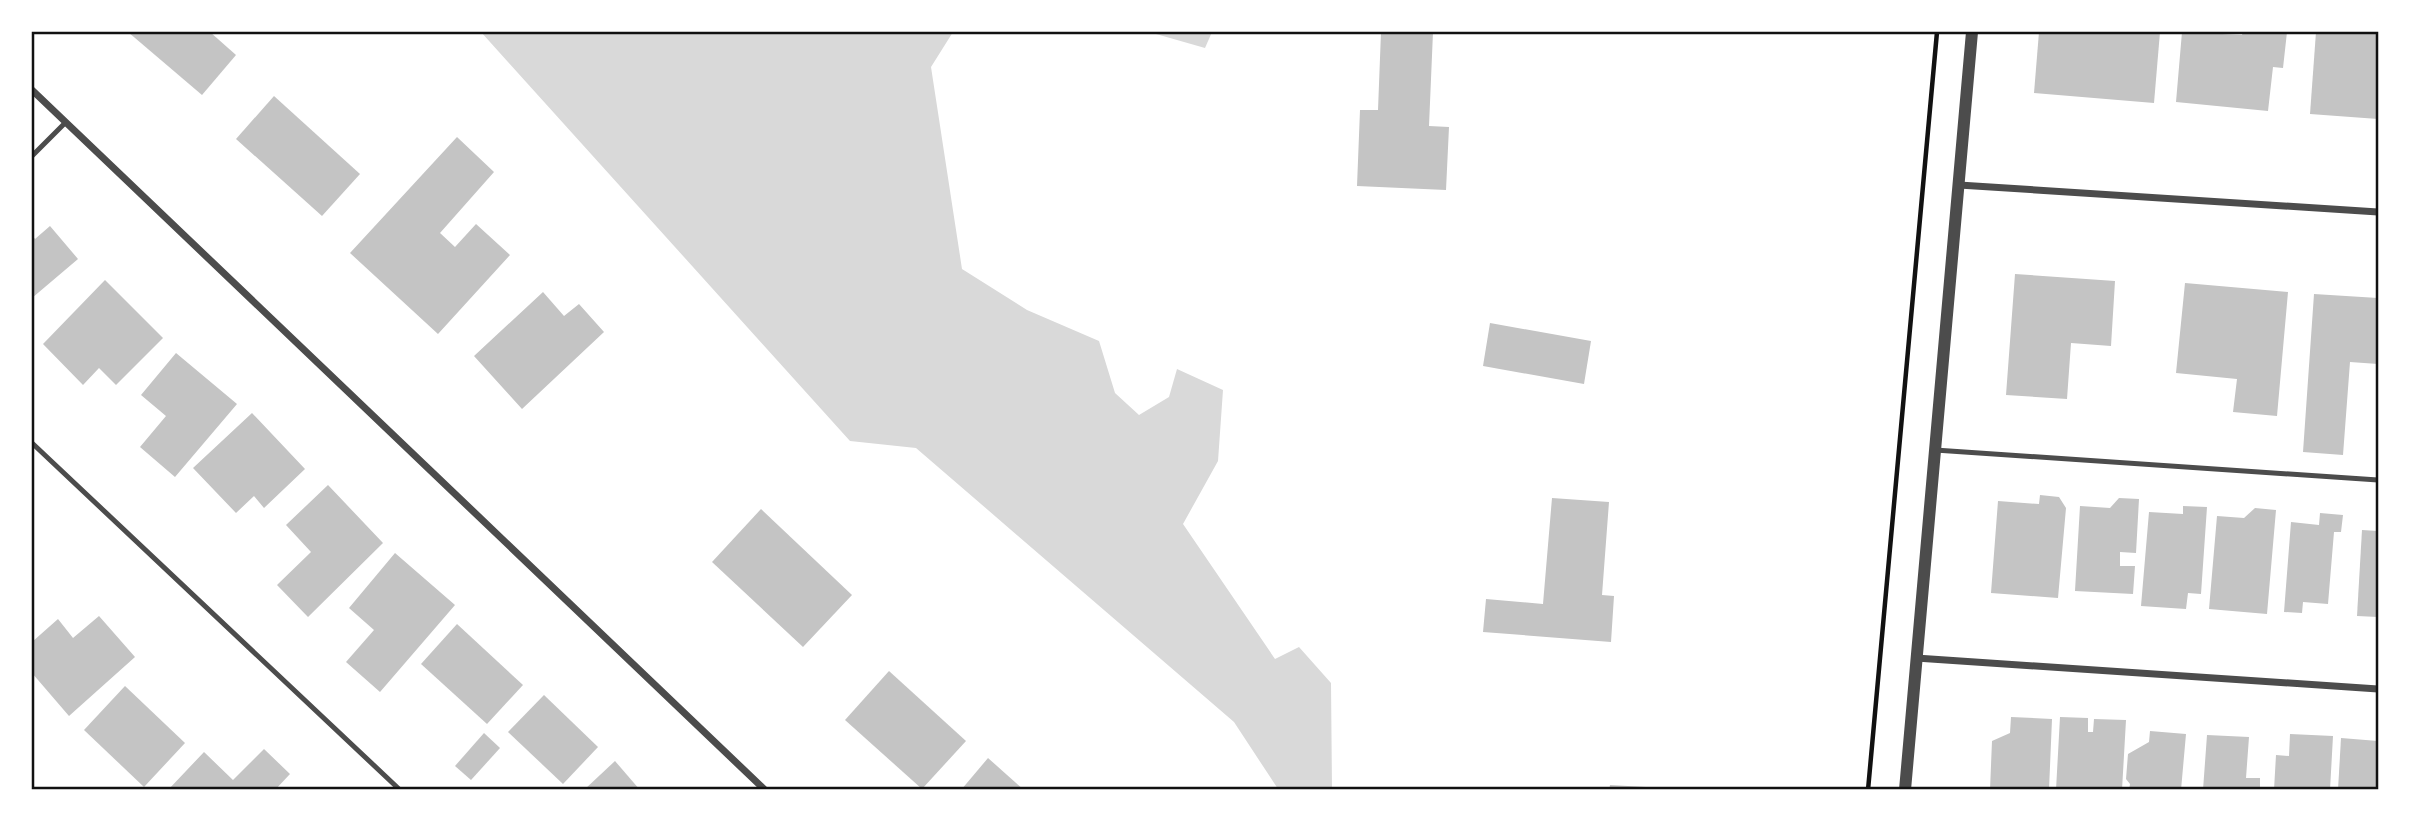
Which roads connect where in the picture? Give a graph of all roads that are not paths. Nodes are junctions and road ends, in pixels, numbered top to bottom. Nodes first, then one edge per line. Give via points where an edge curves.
1 (1972, 32) edge
2 (32, 90) edge
3 (65, 122) junction
4 (32, 156) edge
5 (1959, 185) junction
6 (2378, 212) edge
7 (32, 443) edge
8 (1935, 450) junction
9 (2378, 480) edge
10 (1916, 658) junction
11 (2378, 690) edge
12 (400, 789) edge
13 (765, 789) edge
14 (1905, 789) edge

1 - 5 street
2 - 3 street
3 - 4 lane
3 - 13 street
5 - 6 street
5 - 8 street
7 - 12 lane
8 - 9 lane
8 - 10 street
10 - 11 street
10 - 14 street

